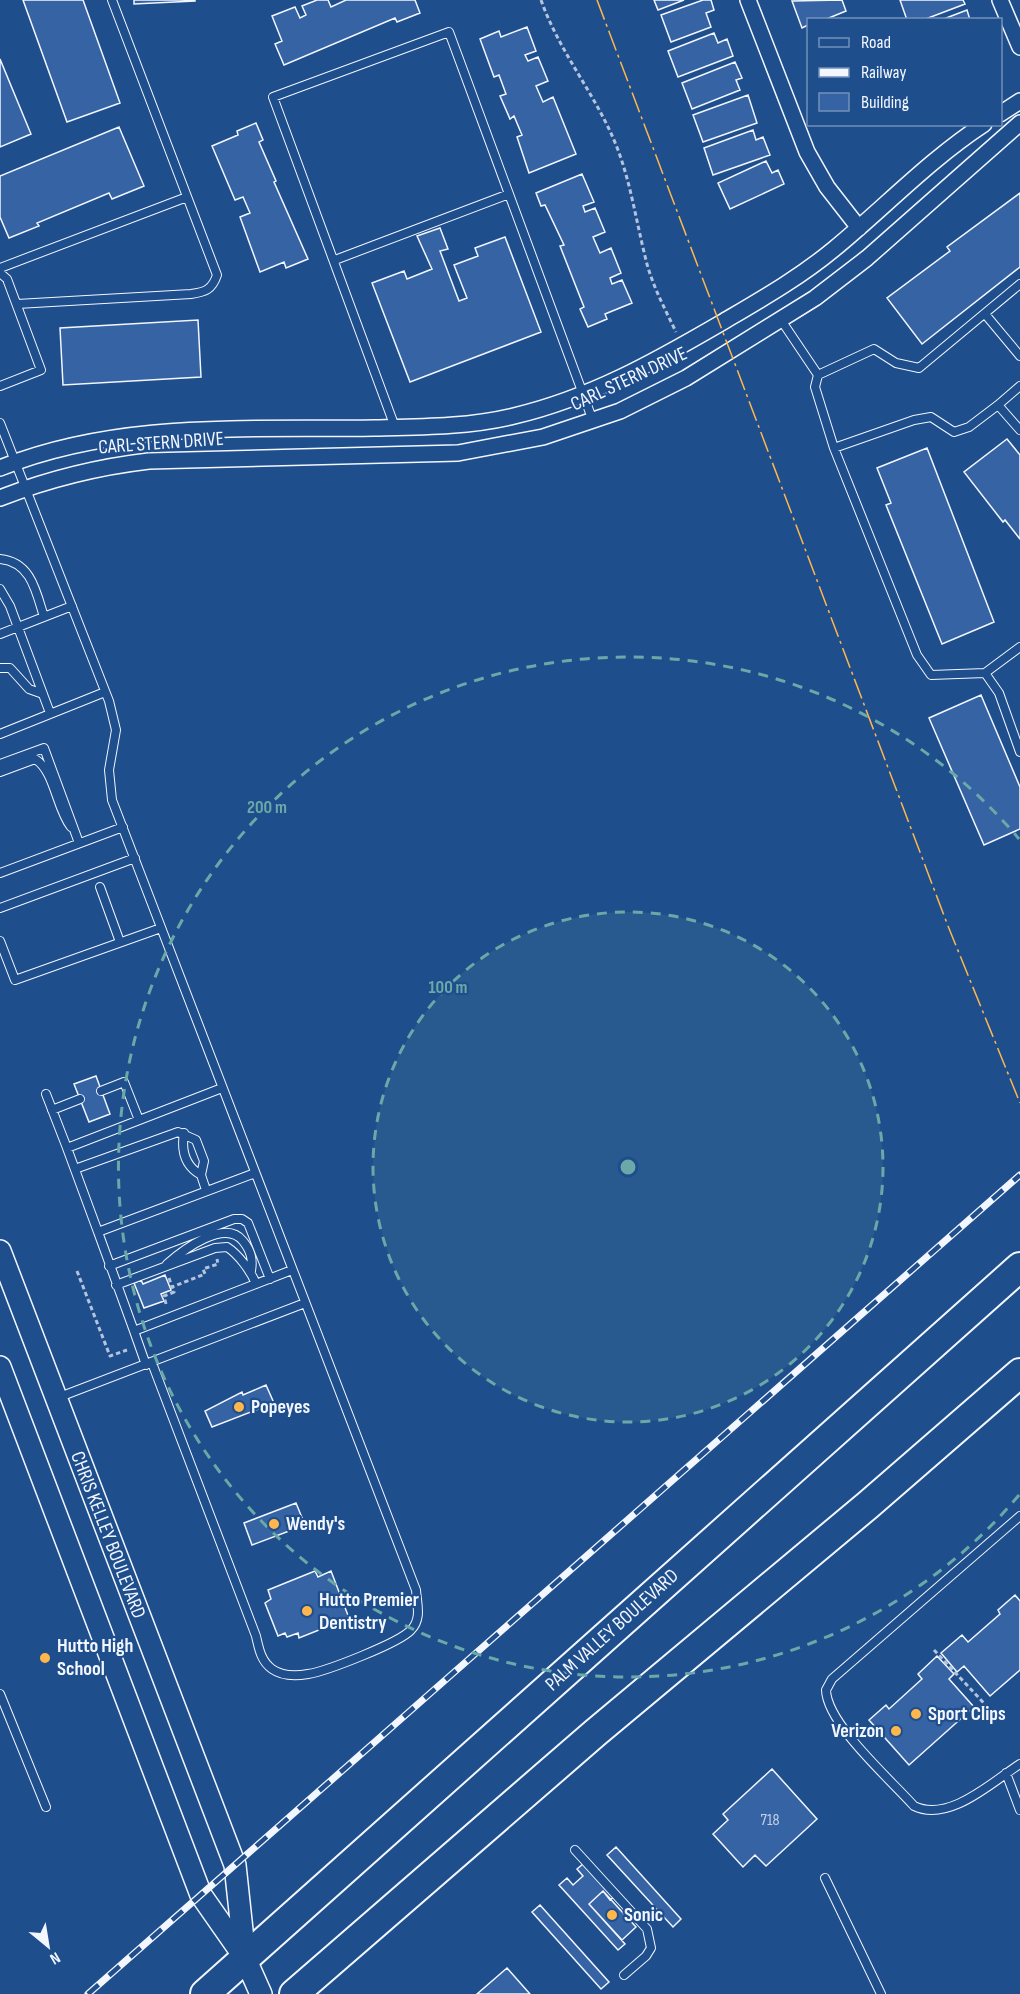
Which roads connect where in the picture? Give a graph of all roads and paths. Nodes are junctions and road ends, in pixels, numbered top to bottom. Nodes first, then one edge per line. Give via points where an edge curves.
1 (112, 0) edge
2 (541, 0) edge
3 (748, 0) edge
4 (1000, 0) edge
5 (1020, 47) edge
6 (1020, 101) edge
7 (1002, 113) edge
8 (1020, 123) edge
9 (981, 126) edge
10 (509, 194) junction
11 (187, 197) junction
12 (859, 228) junction
13 (335, 260) junction
14 (0, 268) edge
15 (0, 273) edge
16 (1020, 284) edge
17 (17, 303) junction
18 (985, 314) junction
19 (781, 320) junction
20 (676, 332) dead end
21 (1020, 356) edge
22 (818, 375) junction
23 (0, 386) edge
24 (1020, 386) edge
25 (583, 395) junction
26 (998, 405) junction
27 (593, 421) junction
28 (0, 423) edge
29 (395, 427) junction
30 (1020, 430) edge
31 (834, 448) junction
32 (15, 462) junction
33 (0, 468) edge
34 (25, 488) junction
35 (0, 498) edge
36 (0, 559) edge
37 (0, 589) edge
38 (72, 606) junction
39 (44, 617) junction
40 (18, 627) junction
41 (0, 634) edge
42 (1020, 647) edge
43 (0, 668) edge
44 (985, 673) junction
45 (105, 692) junction
46 (43, 694) junction
47 (50, 713) junction
48 (0, 734) edge
49 (1020, 752) edge
50 (0, 764) edge
51 (0, 772) edge
52 (123, 827) junction
53 (75, 832) junction
54 (79, 843) junction
55 (135, 858) junction
56 (0, 873) edge
57 (100, 887) dead end
58 (0, 908) edge
59 (161, 928) junction
60 (0, 941) edge
61 (120, 942) junction
62 (222, 1088) junction
63 (101, 1091) dead end
64 (46, 1094) dead end
65 (80, 1099) dead end
66 (52, 1110) junction
67 (139, 1120) junction
68 (184, 1133) junction
69 (67, 1148) junction
70 (75, 1168) junction
71 (255, 1173) junction
72 (201, 1175) junction
73 (206, 1190) junction
74 (98, 1232) junction
75 (0, 1251) edge
76 (216, 1256) dead end
77 (109, 1266) junction
78 (1020, 1267) edge
79 (164, 1269) junction
80 (292, 1270) junction
81 (78, 1271) dead end
82 (251, 1271) junction
83 (270, 1279) junction
84 (256, 1284) junction
85 (116, 1285) junction
86 (172, 1287) junction
87 (305, 1303) junction
88 (158, 1308) dead end
89 (134, 1331) junction
90 (127, 1350) dead end
91 (149, 1364) junction
92 (0, 1367) edge
93 (1020, 1373) edge
94 (55, 1398) junction
95 (1020, 1516) edge
96 (934, 1650) dead end
97 (0, 1694) edge
98 (995, 1715) dead end
99 (1020, 1764) edge
100 (1006, 1773) junction
101 (46, 1807) dead end
102 (1019, 1807) edge
103 (575, 1850) dead end
104 (825, 1878) dead end
105 (245, 1958) junction
106 (624, 1975) dead end
107 (205, 1994) edge
108 (261, 1994) edge
109 (294, 1994) edge
110 (881, 1994) edge

1 - 11 lane
2 - 20 path via 562,50 618,148 656,291
3 - 12 street via 807,152 826,187
4 - 5 street
6 - 7 street
8 - 19 street, CARL STERN DRIVE via 867,258
9 - 12 street, CARL STERN DRIVE via 928,166
10 - 13 lane
10 - 13 lane via 449,32 273,97
10 - 25 lane
11 - 14 lane
11 - 17 lane via 218,275 214,286 205,292
12 - 25 street, CARL STERN DRIVE via 814,265 767,296 647,367
13 - 29 lane
15 - 17 lane via 7,279
16 - 18 lane
17 - 23 lane via 42,370
18 - 21 lane
18 - 22 lane via 920,368 896,363 874,349
19 - 22 lane
19 - 27 street, CARL STERN DRIVE via 670,386
22 - 31 lane via 815,387
24 - 26 lane
25 - 27 lane
25 - 29 street, CARL STERN DRIVE via 513,417
26 - 30 lane
26 - 31 lane via 969,427 954,432 930,417
27 - 34 street, CARL STERN DRIVE via 510,445 458,453 149,461 89,469
28 - 32 lane
29 - 32 street, CARL STERN DRIVE via 130,435 79,443
31 - 44 lane via 917,655 931,675
32 - 33 street, CARL STERN DRIVE
32 - 34 lane
34 - 35 street, CARL STERN DRIVE
34 - 38 lane
36 - 39 lane via 17,562 26,569
37 - 40 lane
38 - 39 lane
38 - 45 lane
39 - 40 lane
40 - 41 lane
40 - 46 lane
42 - 44 lane
43 - 46 lane via 10,668 29,689
44 - 49 lane via 999,693
45 - 47 lane
45 - 52 lane via 116,730 109,787
46 - 47 lane
47 - 48 lane
50 - 53 lane via 44,748
51 - 53 lane via 35,759 44,764 62,816
52 - 54 lane
52 - 55 lane
53 - 54 lane
54 - 56 lane
55 - 58 lane
55 - 59 lane
57 - 61 lane
59 - 61 lane
59 - 62 lane
60 - 61 lane via 15,980
62 - 67 lane
62 - 71 lane
63 - 67 lane via 124,1082
64 - 66 lane
65 - 66 lane
66 - 69 lane
67 - 69 lane
68 - 70 lane
68 - 72 lane via 181,1146 189,1168
68 - 72 lane via 196,1140 204,1161
69 - 70 lane
70 - 74 lane
71 - 73 lane
71 - 80 lane
72 - 73 lane
73 - 74 lane
74 - 77 lane
75 - 94 main road, CHRIS KELLEY BOULEVARD
76 - 86 path via 218,1264 203,1269 205,1275
77 - 83 lane via 242,1219 248,1223
77 - 85 lane
78 - 105 highway, PALM VALLEY BOULEVARD
79 - 82 lane via 215,1248 227,1247
79 - 82 lane via 188,1245 226,1232 239,1236 248,1248 253,1260
79 - 85 lane
79 - 86 path
80 - 83 lane
80 - 87 lane
81 - 90 path via 110,1356
82 - 84 lane
83 - 84 lane
84 - 89 lane
85 - 89 lane
86 - 88 path via 174,1292 164,1296 167,1304
87 - 91 lane
87 - 91 lane via 416,1590 419,1616 411,1630 382,1647 310,1674 290,1675 273,1669 261,1658 256,1636
89 - 91 lane
91 - 94 lane
92 - 105 main road, CHRIS KELLEY BOULEVARD via 201,1895
93 - 109 highway
94 - 105 main road, CHRIS KELLEY BOULEVARD via 235,1865
95 - 100 lane via 832,1679 826,1689 830,1710 843,1728 922,1810 950,1807
96 - 98 path
97 - 101 lane
99 - 100 lane
100 - 102 lane
103 - 106 lane via 647,1929 651,1948
104 - 110 lane
105 - 107 highway, PALM VALLEY BOULEVARD
105 - 108 main road, CHRIS KELLEY BOULEVARD

